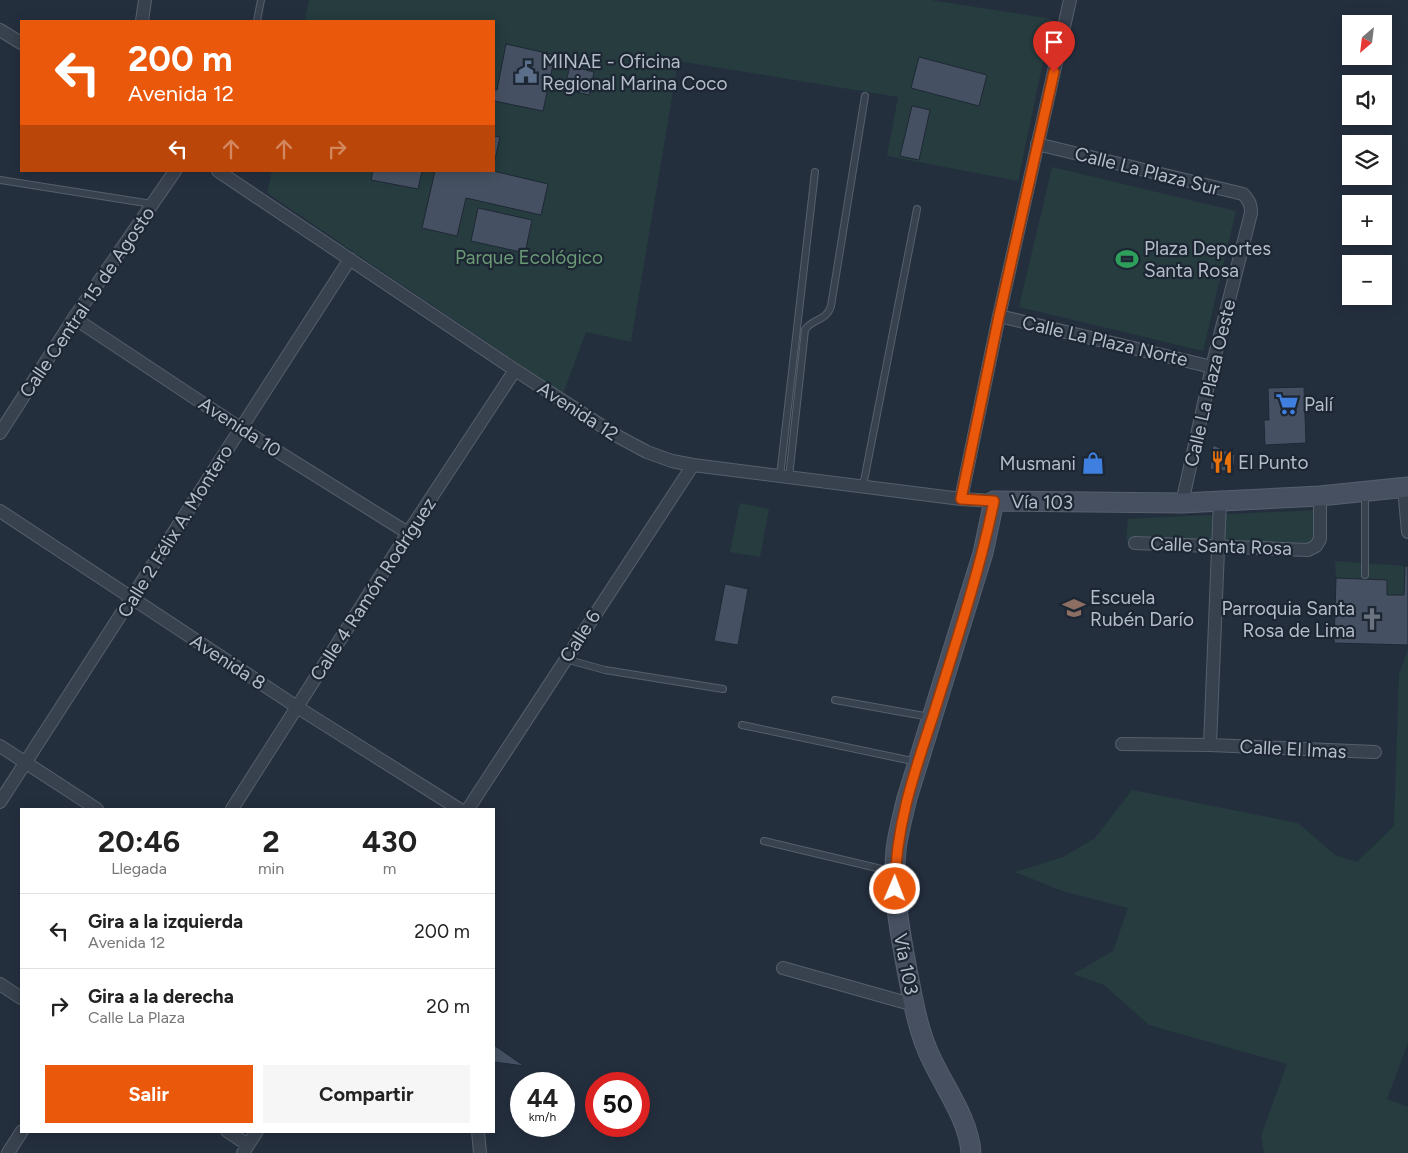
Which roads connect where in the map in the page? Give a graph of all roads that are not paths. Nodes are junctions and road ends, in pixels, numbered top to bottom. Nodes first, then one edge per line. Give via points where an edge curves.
1 (145, 0) edge
2 (261, 0) edge
3 (1070, 0) edge
4 (142, 20) edge
5 (257, 20) edge
6 (0, 30) edge
7 (20, 42) edge
8 (865, 96) dead end
9 (1037, 144) junction
10 (174, 172) edge
11 (815, 172) dead end
12 (224, 173) edge
13 (0, 180) edge
14 (152, 204) junction
15 (1251, 205) joint
16 (917, 208) dead end
17 (350, 259) junction
18 (999, 316) junction
19 (74, 318) junction
20 (1212, 367) junction
21 (515, 370) junction
22 (240, 428) junction
23 (0, 433) edge
24 (694, 465) junction
25 (785, 476) junction
26 (863, 486) junction
27 (1406, 488) edge
28 (1365, 491) junction
29 (1320, 496) junction
30 (961, 499) junction
31 (994, 501) junction
32 (1220, 501) junction
33 (1182, 503) junction
34 (0, 510) edge
35 (1408, 532) edge
36 (408, 533) junction
37 (1134, 543) dead end
38 (1220, 547) junction
39 (1365, 575) dead end
40 (132, 599) junction
41 (565, 659) junction
42 (723, 689) dead end
43 (835, 700) dead end
44 (297, 707) junction
45 (932, 718) junction
46 (742, 725) dead end
47 (1122, 744) dead end
48 (1210, 745) junction
49 (0, 746) edge
50 (1375, 752) dead end
51 (917, 762) junction
52 (26, 763) junction
53 (0, 802) edge
54 (95, 808) edge
55 (233, 808) edge
56 (457, 808) edge
57 (469, 808) edge
58 (764, 841) dead end
59 (895, 873) junction
60 (782, 968) dead end
61 (0, 984) edge
62 (20, 997) edge
63 (914, 1005) junction
64 (21, 1133) edge
65 (229, 1133) edge
66 (257, 1133) edge
67 (478, 1133) edge
68 (246, 1149) edge
69 (8, 1153) edge
70 (480, 1153) edge
71 (971, 1153) edge

1 - 4 street
2 - 5 lane
3 - 9 street
6 - 7 street
8 - 25 lane via 831,306 825,317 808,325 805,330
9 - 15 street, Calle La Plaza Sur via 1243,194
9 - 18 street
10 - 14 street, Calle Central 15 de Agosto
11 - 25 lane
12 - 17 street, Avenida 12
13 - 14 lane
14 - 19 street, Calle Central 15 de Agosto
15 - 20 street, Calle La Plaza Oeste
16 - 26 lane
17 - 21 street, Avenida 12
17 - 22 street, Calle 2 Félix A. Montero
18 - 20 street, Calle La Plaza Norte
18 - 30 street
19 - 22 street, Avenida 10
19 - 23 street, Calle Central 15 de Agosto
20 - 33 street, Calle La Plaza Oeste
21 - 24 street, Avenida 12 via 647,452
21 - 36 street, Calle 4 Ramón Rodríguez
22 - 36 street, Avenida 10
22 - 40 street, Calle 2 Félix A. Montero
24 - 25 street, Avenida 12
24 - 41 street, Calle 6
25 - 26 street, Avenida 12
26 - 30 street, Avenida 12
27 - 28 main road, Vía 103
27 - 35 street
28 - 29 main road, Vía 103
28 - 39 lane
29 - 32 main road, Vía 103
29 - 38 street, Calle Santa Rosa via 1320,539 1316,546 1308,550
30 - 31 street, Avenida 12
31 - 33 main road, Vía 103
31 - 45 main road, Vía 103 via 983,553
32 - 33 main road, Vía 103
32 - 38 street
34 - 40 street, Avenida 8
36 - 44 street, Calle 4 Ramón Rodríguez
37 - 38 street, Calle Santa Rosa
38 - 48 street
40 - 44 street, Avenida 8
40 - 52 street, Calle 2 Félix A. Montero
41 - 42 lane via 604,670
41 - 57 street, Calle 6
43 - 45 lane
44 - 55 street, Calle 4 Ramón Rodríguez
44 - 56 street, Avenida 8
45 - 51 main road, Vía 103
46 - 51 lane
47 - 48 street, Calle El Imas
48 - 50 street, Calle El Imas
49 - 52 street
51 - 59 main road, Vía 103 via 900,828
52 - 53 street, Calle 2 Félix A. Montero
52 - 54 street
58 - 59 lane
59 - 63 main road, Vía 103 via 898,918
60 - 63 street
61 - 62 street
63 - 71 main road, Vía 103 via 927,1050 963,1121
64 - 69 street
65 - 68 street
66 - 68 street
67 - 70 street

